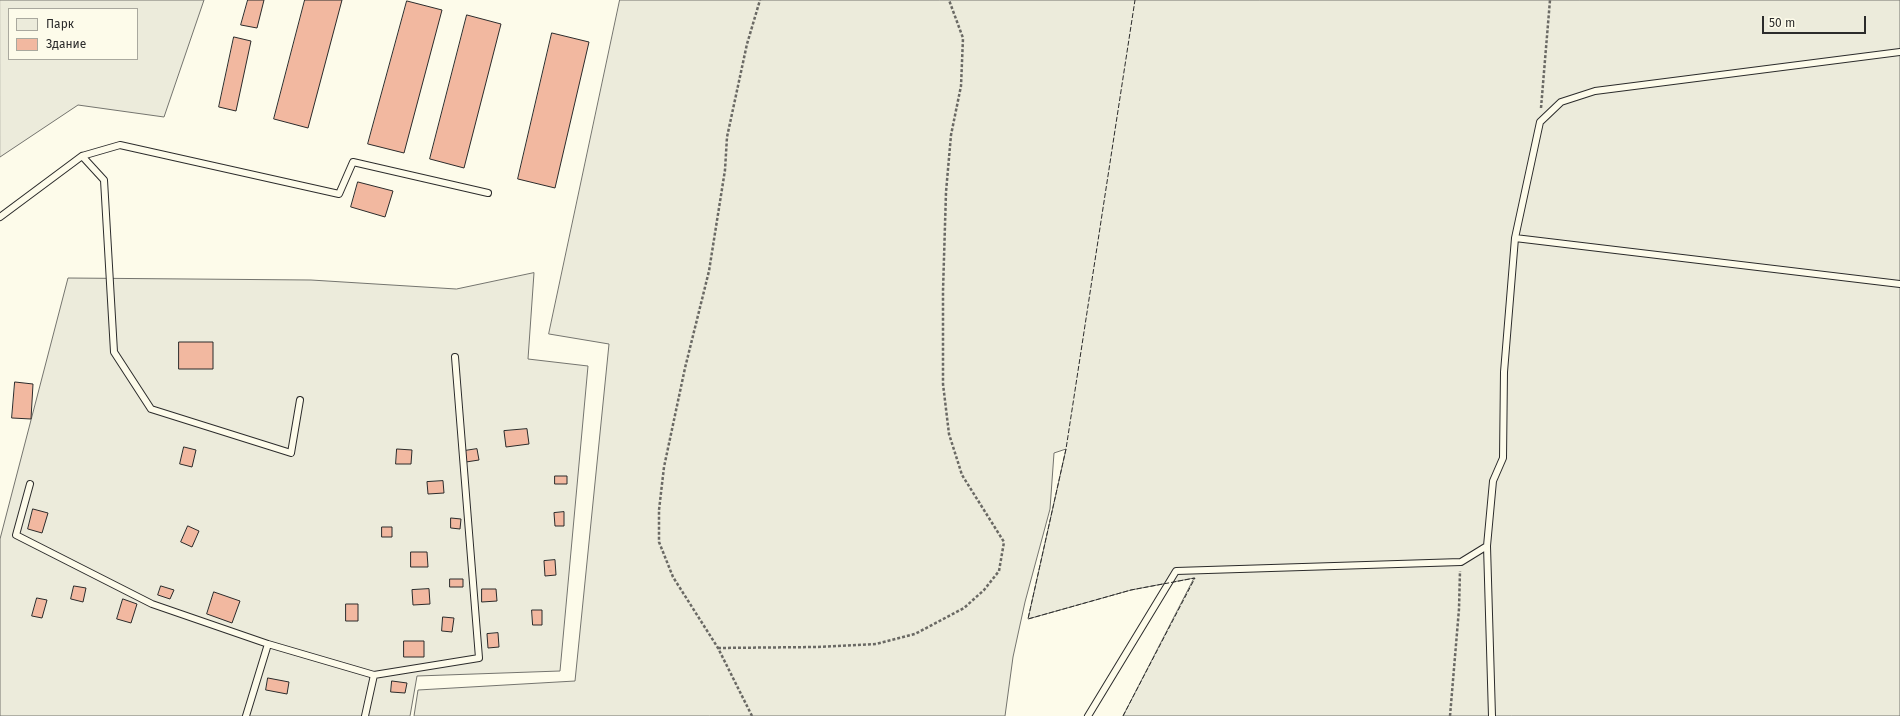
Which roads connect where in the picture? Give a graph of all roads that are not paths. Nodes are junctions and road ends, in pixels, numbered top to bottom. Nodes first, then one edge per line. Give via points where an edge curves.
1 (1900, 52) edge
2 (82, 156) junction
3 (488, 193) dead end
4 (0, 217) edge
5 (1515, 238) junction
6 (1900, 284) edge
7 (455, 357) dead end
8 (300, 400) dead end
9 (30, 484) dead end
10 (1487, 546) junction
11 (268, 644) junction
12 (374, 675) junction
13 (246, 716) edge
14 (365, 716) edge
15 (1088, 716) edge
16 (1492, 716) edge

1 - 5 lane via 1595,91 1561,102 1540,122
2 - 3 lane via 120,145 339,194 354,162
2 - 4 lane
2 - 8 lane via 104,180 114,352 151,409 291,453
5 - 6 lane
5 - 10 lane via 1504,372 1503,458 1493,481
7 - 12 lane via 479,658
9 - 11 lane via 16,534 152,604
10 - 15 lane via 1461,562 1176,571
10 - 16 lane
11 - 12 lane
11 - 13 lane
12 - 14 lane

